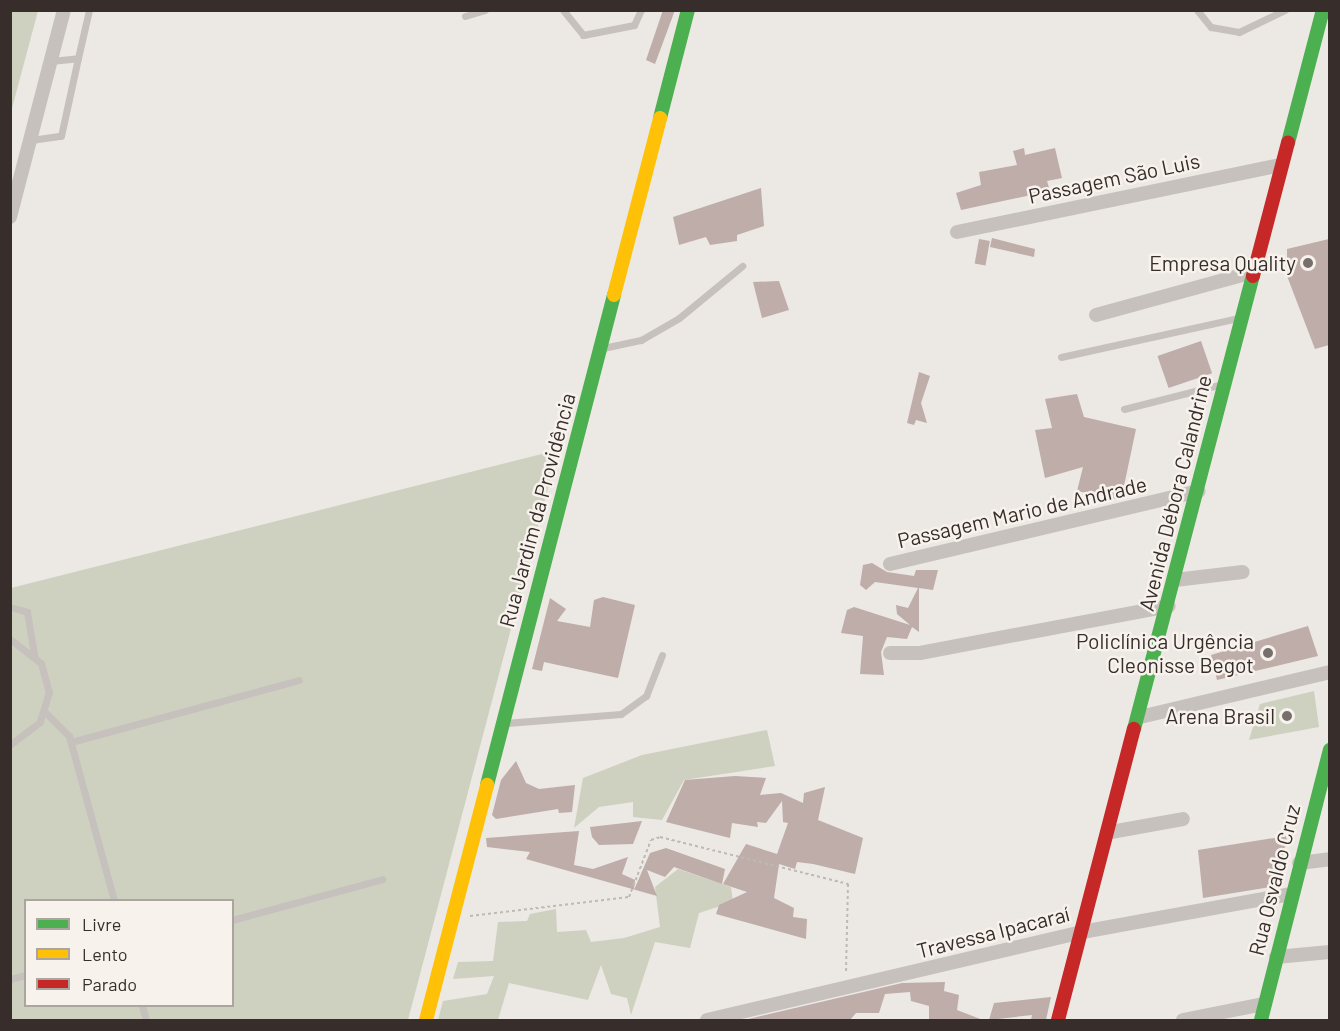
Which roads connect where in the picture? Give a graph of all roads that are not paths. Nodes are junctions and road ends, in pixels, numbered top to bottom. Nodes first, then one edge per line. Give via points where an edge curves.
1 (64, 10) edge
2 (89, 10) edge
3 (485, 10) edge
4 (563, 10) edge
5 (641, 10) edge
6 (688, 10) edge
7 (1197, 10) edge
8 (1285, 10) edge
9 (1323, 10) edge
10 (465, 16) dead end
11 (78, 58) junction
12 (51, 61) junction
13 (31, 140) junction
14 (1280, 165) junction
15 (10, 217) edge
16 (957, 232) dead end
17 (742, 266) dead end
18 (1253, 272) junction
19 (1096, 315) dead end
20 (1241, 319) junction
21 (601, 348) junction
22 (1061, 357) dead end
23 (1224, 384) junction
24 (1124, 409) dead end
25 (1198, 491) junction
26 (890, 564) dead end
27 (1243, 572) dead end
28 (1175, 580) junction
29 (1169, 606) junction
30 (10, 607) edge
31 (10, 639) edge
32 (890, 653) dead end
33 (34, 654) junction
34 (662, 655) dead end
35 (1329, 672) edge
36 (299, 680) dead end
37 (45, 712) junction
38 (1140, 717) junction
39 (504, 723) junction
40 (71, 742) junction
41 (10, 745) edge
42 (1329, 750) edge
43 (1183, 819) dead end
44 (1111, 832) junction
45 (1329, 859) edge
46 (1299, 863) junction
47 (383, 879) dead end
48 (1292, 894) junction
49 (114, 899) edge
50 (234, 919) edge
51 (1082, 932) junction
52 (1329, 952) edge
53 (1276, 957) junction
54 (1264, 1004) junction
55 (426, 1020) edge
56 (707, 1020) edge
57 (1058, 1020) edge
58 (1183, 1020) edge
59 (1261, 1020) edge

1 - 12 street
2 - 11 lane
3 - 10 lane
4 - 5 lane via 583,35 634,25
6 - 21 street, Rua Jardim da Providência
7 - 8 lane via 1211,27 1239,32
9 - 14 street, Avenida Débora Calandrine
11 - 12 lane
11 - 13 lane via 61,136
12 - 13 street
13 - 15 street
14 - 16 street, Passagem São Luis
14 - 18 street, Avenida Débora Calandrine
17 - 21 lane via 669,324 641,340
18 - 19 street
18 - 20 street, Avenida Débora Calandrine
20 - 22 lane via 1222,318
20 - 23 street, Avenida Débora Calandrine
21 - 39 street, Rua Jardim da Providência
23 - 24 lane
23 - 25 street, Avenida Débora Calandrine
25 - 26 street, Passagem Mario de Andrade
25 - 28 street, Avenida Débora Calandrine
27 - 28 street
28 - 29 street, Avenida Débora Calandrine
29 - 32 street via 920,653
29 - 38 street, Avenida Débora Calandrine
30 - 33 lane via 27,612
31 - 33 lane
33 - 37 lane via 48,682
34 - 39 lane via 646,696 621,714
35 - 38 street
36 - 40 lane
37 - 40 lane via 64,727
37 - 41 lane via 34,730
38 - 44 street, Avenida Débora Calandrine
39 - 55 street, Rua Jardim da Providência
40 - 49 lane
42 - 46 street, Rua Osvaldo Cruz
43 - 44 street
44 - 51 street, Avenida Débora Calandrine
45 - 46 street
46 - 48 street, Rua Osvaldo Cruz
47 - 50 lane
48 - 51 street, Travessa Ipacaraí
48 - 53 street, Rua Osvaldo Cruz
51 - 56 street, Travessa Ipacaraí via 845,991
51 - 57 street, Avenida Débora Calandrine
52 - 53 street
53 - 54 street, Rua Osvaldo Cruz
54 - 58 street
54 - 59 street, Rua Osvaldo Cruz

